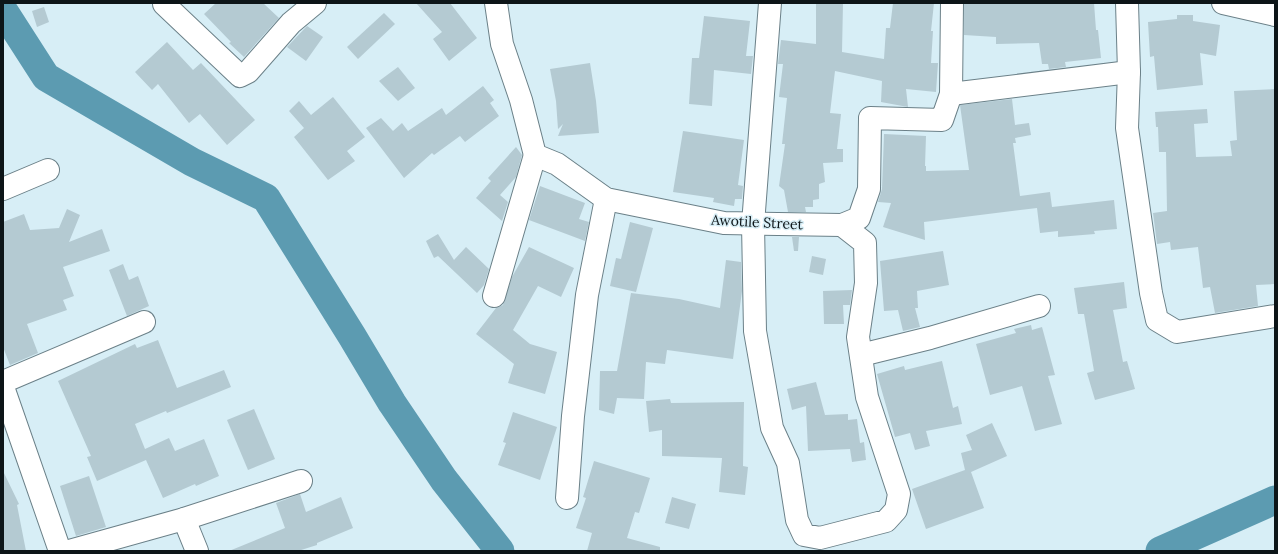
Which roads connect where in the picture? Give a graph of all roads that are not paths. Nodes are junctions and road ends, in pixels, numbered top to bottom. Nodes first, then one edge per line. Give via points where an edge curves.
1 (315, 3) edge
2 (496, 3) edge
3 (770, 3) edge
4 (952, 3) edge
5 (1127, 3) edge
6 (1223, 3) edge
7 (164, 4) edge
8 (1275, 15) edge
9 (1129, 72) junction
10 (951, 94) junction
11 (536, 155) junction
12 (48, 170) dead end
13 (3, 189) edge
14 (606, 199) junction
15 (753, 224) junction
16 (842, 226) junction
17 (494, 296) dead end
18 (1040, 306) dead end
19 (1275, 316) edge
20 (144, 322) dead end
21 (861, 355) junction
22 (3, 382) edge
23 (3, 387) edge
24 (301, 481) dead end
25 (567, 498) dead end
26 (184, 520) junction
27 (60, 551) edge
28 (69, 551) edge
29 (197, 551) edge

1 - 7 street via 291,23 248,72 240,76
2 - 11 street via 502,44
3 - 15 street
4 - 10 street, Awotile Street
5 - 9 street
6 - 8 street
9 - 10 street
9 - 19 street via 1127,128 1157,320 1177,332
10 - 16 street, Awotile Street via 942,120 870,118 869,189 859,218
11 - 14 street, Awotile Street via 557,164
11 - 17 street
12 - 13 street
14 - 15 street, Awotile Street via 724,223
14 - 25 street via 587,294 573,416
15 - 16 street, Awotile Street
15 - 21 street via 755,331 772,428 788,462 797,520 804,535 820,538 886,521 896,510 899,494 867,397
16 - 21 street via 865,244 866,283 858,338
18 - 21 street
20 - 22 street
23 - 27 street
24 - 26 street
26 - 28 street
26 - 29 street

